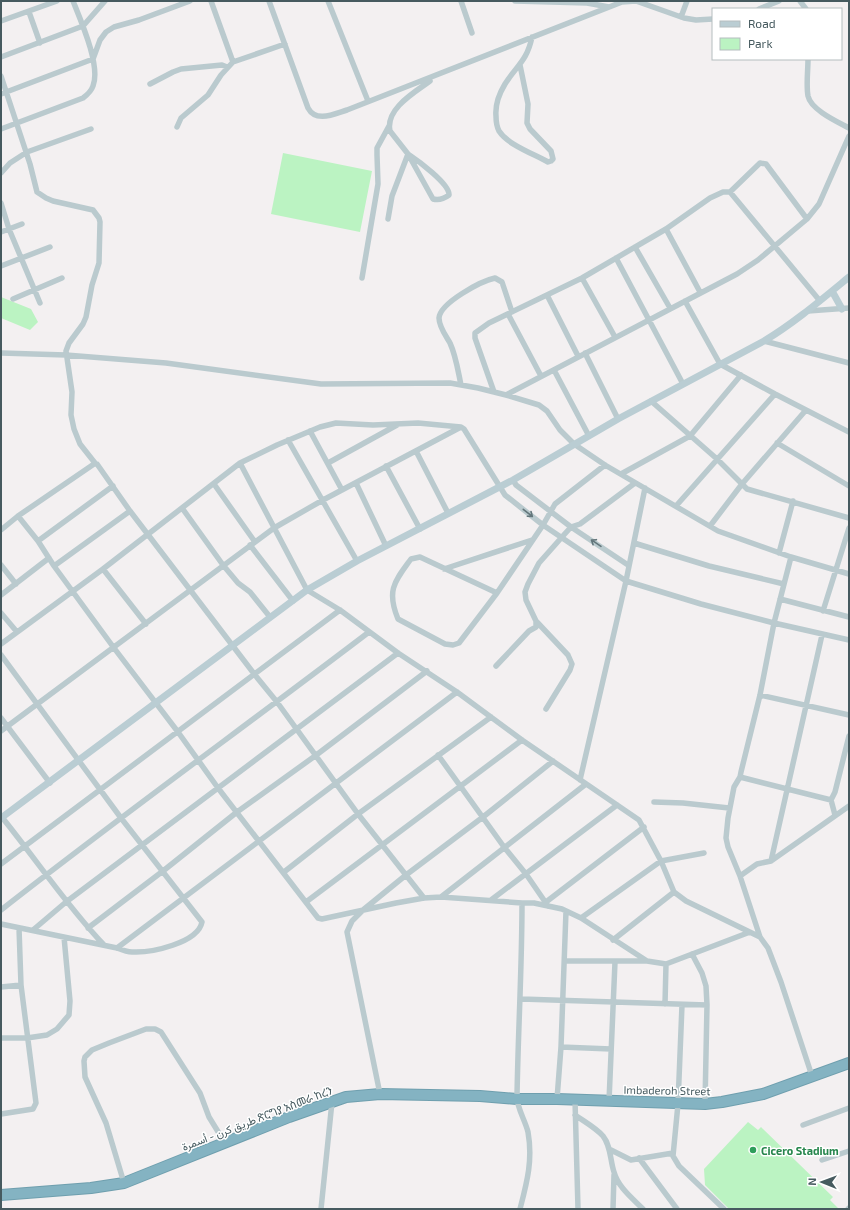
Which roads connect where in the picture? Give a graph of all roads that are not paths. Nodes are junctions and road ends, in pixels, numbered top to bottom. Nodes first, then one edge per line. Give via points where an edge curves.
1 (57, 1) edge
2 (73, 1) edge
3 (105, 1) edge
4 (190, 1) edge
5 (211, 1) edge
6 (269, 1) edge
7 (328, 1) edge
8 (461, 1) edge
9 (515, 1) edge
10 (687, 1) edge
11 (779, 1) edge
12 (620, 2) edge
13 (610, 7) junction
14 (762, 8) edge
15 (29, 12) junction
16 (681, 17) junction
17 (712, 19) edge
18 (1, 21) edge
19 (83, 26) junction
20 (472, 33) dead end
21 (532, 37) junction
22 (40, 43) junction
23 (285, 44) junction
24 (1, 57) edge
25 (93, 59) junction
26 (808, 60) edge
27 (233, 62) junction
28 (520, 66) junction
29 (227, 67) junction
30 (1, 76) edge
31 (435, 76) junction
32 (150, 84) dead end
33 (4, 93) edge
34 (368, 101) junction
35 (16, 123) junction
36 (389, 126) junction
37 (177, 127) dead end
38 (849, 128) edge
39 (1, 129) edge
40 (91, 129) dead end
41 (849, 136) edge
42 (27, 152) junction
43 (408, 154) junction
44 (1, 173) edge
45 (730, 192) junction
46 (1, 203) edge
47 (807, 219) junction
48 (388, 220) dead end
49 (22, 224) dead end
50 (9, 229) junction
51 (666, 229) junction
52 (1, 232) edge
53 (50, 247) dead end
54 (635, 247) junction
55 (774, 247) junction
56 (616, 258) junction
57 (21, 259) junction
58 (1, 266) edge
59 (849, 277) edge
60 (62, 278) dead end
61 (362, 278) dead end
62 (582, 278) junction
63 (34, 290) junction
64 (832, 291) junction
65 (700, 292) junction
66 (547, 295) junction
67 (13, 299) dead end
68 (684, 301) junction
69 (820, 301) junction
70 (40, 303) dead end
71 (670, 308) junction
72 (847, 309) edge
73 (808, 311) junction
74 (510, 313) junction
75 (649, 319) junction
76 (615, 337) junction
77 (764, 341) junction
78 (1, 353) edge
79 (584, 353) junction
80 (66, 355) junction
81 (578, 356) junction
82 (849, 363) edge
83 (720, 364) junction
84 (554, 370) junction
85 (741, 375) junction
86 (541, 376) junction
87 (683, 384) junction
88 (461, 385) junction
89 (494, 392) junction
90 (775, 394) junction
91 (506, 395) junction
92 (651, 402) junction
93 (806, 410) junction
94 (618, 419) junction
95 (399, 424) junction
96 (461, 427) junction
97 (310, 431) junction
98 (849, 432) edge
99 (589, 436) junction
100 (690, 436) junction
101 (288, 440) junction
102 (777, 442) junction
103 (574, 444) junction
104 (416, 451) junction
105 (716, 459) junction
106 (95, 463) junction
107 (328, 463) junction
108 (240, 464) junction
109 (386, 466) junction
110 (605, 466) junction
111 (621, 474) junction
112 (512, 480) junction
113 (356, 482) junction
114 (635, 482) junction
115 (214, 484) junction
116 (742, 484) junction
117 (113, 486) junction
118 (849, 486) edge
119 (499, 487) junction
120 (645, 488) junction
121 (342, 490) junction
122 (323, 500) junction
123 (793, 501) junction
124 (676, 506) junction
125 (182, 508) junction
126 (550, 510) junction
127 (130, 511) junction
128 (448, 513) junction
129 (18, 516) junction
130 (849, 518) edge
131 (542, 524) junction
132 (571, 526) junction
133 (710, 526) junction
134 (274, 528) junction
135 (849, 528) edge
136 (420, 529) junction
137 (1, 530) edge
138 (148, 534) junction
139 (562, 537) junction
140 (532, 540) junction
141 (38, 541) junction
142 (634, 543) junction
143 (252, 544) junction
144 (386, 546) junction
145 (779, 553) junction
146 (791, 557) junction
147 (49, 558) junction
148 (356, 561) junction
149 (1, 565) edge
150 (223, 565) junction
151 (628, 565) junction
152 (54, 566) junction
153 (103, 569) junction
154 (444, 569) junction
155 (834, 571) junction
156 (849, 574) edge
157 (626, 581) junction
158 (16, 584) junction
159 (784, 584) junction
160 (72, 590) junction
161 (190, 590) junction
162 (307, 590) junction
163 (497, 593) junction
164 (1, 595) edge
165 (780, 599) junction
166 (293, 601) junction
167 (340, 610) junction
168 (823, 611) junction
169 (1, 613) edge
170 (270, 617) junction
171 (849, 617) edge
172 (536, 621) junction
173 (774, 623) junction
174 (146, 624) junction
175 (17, 632) junction
176 (369, 632) junction
177 (822, 635) junction
178 (849, 640) edge
179 (1, 644) edge
180 (233, 645) junction
181 (114, 648) junction
182 (398, 653) junction
183 (1, 655) edge
184 (496, 666) dead end
185 (427, 671) junction
186 (255, 675) junction
187 (457, 692) junction
188 (760, 695) junction
189 (277, 702) junction
190 (156, 703) junction
191 (38, 704) junction
192 (807, 706) junction
193 (546, 710) dead end
194 (849, 715) edge
195 (491, 716) junction
196 (1, 718) edge
197 (7, 726) junction
198 (297, 730) junction
199 (1, 731) edge
200 (178, 732) junction
201 (849, 736) edge
202 (522, 740) junction
203 (315, 756) junction
204 (438, 756) junction
205 (199, 760) junction
206 (79, 761) junction
207 (553, 761) junction
208 (740, 777) junction
209 (580, 780) junction
210 (50, 783) junction
211 (336, 784) junction
212 (586, 784) junction
213 (460, 786) junction
214 (218, 788) junction
215 (100, 790) junction
216 (788, 790) junction
217 (831, 800) junction
218 (654, 802) dead end
219 (617, 804) junction
220 (849, 806) edge
221 (730, 808) junction
222 (237, 812) junction
223 (358, 814) junction
224 (835, 815) junction
225 (1, 817) edge
226 (483, 817) junction
227 (121, 818) junction
228 (644, 827) junction
229 (259, 841) junction
230 (25, 845) junction
231 (142, 845) junction
232 (382, 845) junction
233 (504, 847) junction
234 (704, 853) dead end
235 (661, 861) junction
236 (771, 862) junction
237 (1, 864) edge
238 (163, 871) junction
239 (284, 872) junction
240 (46, 874) junction
241 (526, 874) junction
242 (406, 875) junction
243 (740, 876) junction
244 (674, 892) junction
245 (441, 897) junction
246 (184, 898) junction
247 (424, 898) junction
248 (491, 900) junction
249 (66, 902) junction
250 (306, 902) junction
251 (522, 903) junction
252 (547, 904) junction
253 (1, 910) edge
254 (363, 910) junction
255 (566, 911) junction
256 (581, 918) junction
257 (1, 924) edge
258 (19, 928) junction
259 (88, 928) junction
260 (33, 930) junction
261 (750, 932) junction
262 (64, 937) junction
263 (760, 937) junction
264 (614, 940) junction
265 (104, 945) junction
266 (117, 948) junction
267 (692, 954) junction
268 (565, 961) junction
269 (615, 962) junction
270 (647, 962) junction
271 (666, 964) junction
272 (20, 985) junction
273 (1, 987) edge
274 (521, 999) junction
275 (562, 1000) junction
276 (614, 1002) junction
277 (665, 1004) junction
278 (682, 1005) junction
279 (707, 1005) junction
280 (1, 1038) edge
281 (27, 1038) junction
282 (561, 1047) junction
283 (611, 1049) junction
284 (849, 1063) edge
285 (812, 1076) junction
286 (380, 1094) junction
287 (517, 1099) junction
288 (557, 1099) junction
289 (575, 1100) junction
290 (332, 1101) junction
291 (609, 1101) junction
292 (678, 1104) junction
293 (705, 1104) junction
294 (849, 1108) edge
295 (1, 1114) edge
296 (576, 1115) junction
297 (802, 1125) dead end
298 (225, 1143) junction
299 (609, 1149) junction
300 (849, 1150) edge
301 (673, 1153) junction
302 (639, 1158) junction
303 (822, 1160) dead end
304 (614, 1172) junction
305 (124, 1183) junction
306 (1, 1196) edge
307 (321, 1209) edge
308 (520, 1209) edge
309 (578, 1209) edge
310 (613, 1209) edge
311 (642, 1209) edge
312 (677, 1209) edge
313 (724, 1209) edge

1 - 15 street
2 - 19 street
3 - 19 street
4 - 25 street via 114,27 100,40
5 - 27 street
6 - 23 street
7 - 34 street
8 - 20 street
9 - 13 street via 587,3
10 - 16 street
11 - 14 street
12 - 13 street
12 - 16 street via 636,1
13 - 21 street
15 - 18 street
15 - 22 street
16 - 17 street
19 - 22 street
19 - 25 street
21 - 28 street
21 - 31 street
22 - 24 street
23 - 27 street
23 - 34 street via 310,113 326,116
25 - 33 street
25 - 35 street via 93,85 83,98
26 - 38 street via 808,98 821,112
27 - 29 street
28 - 28 street via 528,104 527,123 551,151 553,159 548,162 514,144 498,130 495,108 498,99 505,84
29 - 32 street via 222,65 181,69
29 - 37 street via 208,95 181,118
30 - 33 street
31 - 34 street
31 - 36 street via 395,109
33 - 35 street
35 - 39 street
35 - 42 street
36 - 43 street via 394,137
36 - 61 street via 376,155 378,184
40 - 42 street
41 - 47 street via 819,204
42 - 44 street via 10,163
42 - 80 street via 39,194 53,201 93,210 99,218 98,263 86,317 67,347
43 - 43 street via 426,166 447,187 449,195 438,200 433,199
43 - 48 street via 392,196
45 - 47 street via 753,168 760,163 766,164
45 - 51 street via 723,192 710,198
45 - 55 street
46 - 50 street
47 - 55 street
49 - 50 street
50 - 52 street
50 - 57 street
51 - 54 street
51 - 65 street
53 - 57 street
54 - 56 street
54 - 71 street
55 - 65 street via 736,274
55 - 69 street
56 - 62 street
56 - 75 street
57 - 58 street
57 - 63 street
59 - 64 main road
60 - 63 street
62 - 66 street
62 - 76 street
63 - 67 street
63 - 70 street
64 - 69 main road
64 - 72 main road
65 - 68 street
66 - 74 street
66 - 81 street
68 - 71 street
68 - 83 street
69 - 73 main road
71 - 75 street
72 - 73 street
73 - 77 main road
74 - 86 street
74 - 88 street via 502,282 495,278 478,284 455,299 440,314
74 - 89 street via 475,334
75 - 76 street
75 - 87 street
76 - 79 street
77 - 82 street
77 - 83 main road
78 - 80 street
79 - 81 street
79 - 94 street
80 - 88 street via 166,363 321,384
80 - 106 street via 74,429 80,444
81 - 84 street
83 - 85 street
83 - 87 main road
84 - 86 street
84 - 99 street
85 - 90 street
85 - 100 street
86 - 91 street
87 - 92 main road
88 - 89 street
89 - 91 street
90 - 93 street
90 - 105 street
91 - 103 street via 539,405
92 - 94 main road
92 - 100 street
93 - 98 street
93 - 102 street
94 - 99 main road
95 - 96 street
95 - 97 street via 336,423
95 - 107 street
96 - 104 street
96 - 119 street
97 - 101 street
97 - 107 street
99 - 103 main road
100 - 105 street
100 - 111 street
101 - 108 street
101 - 122 street
102 - 116 street
102 - 118 street
103 - 110 street
103 - 112 main road
104 - 109 street
104 - 128 street
105 - 116 street
105 - 124 street
106 - 117 street
106 - 129 street
107 - 121 street
108 - 115 street
108 - 134 street
109 - 113 street
109 - 136 street
110 - 111 street
110 - 126 street
111 - 114 street
112 - 119 main road
112 - 126 street
113 - 121 street
113 - 144 street
114 - 120 street
114 - 132 street via 580,524
115 - 125 street
115 - 143 street
116 - 123 street via 747,489
116 - 133 street
117 - 127 street
117 - 141 street
119 - 128 main road
119 -> 131 street via 505,495
120 - 124 street
120 - 142 street
121 - 122 street
122 - 134 street
122 - 148 street
123 - 130 street
123 - 145 street
124 - 133 street
125 - 138 street
125 - 150 street
126 - 131 street
126 - 132 street
127 - 138 street
127 - 152 street
128 - 136 main road
129 - 137 street
129 - 141 street
131 - 139 street
131 - 140 street
132 - 139 street
151 -> 132 street
133 - 145 street
134 - 143 street
134 - 162 street
135 - 155 street
136 - 144 main road
138 - 153 street
138 - 161 street
139 - 157 street
139 - 172 street via 539,563 525,592
140 - 154 street
140 - 163 street
141 - 147 street
142 - 151 street
142 - 159 street via 709,566
143 - 150 street
143 - 166 street
144 - 148 main road
145 - 146 street
146 - 155 street
146 - 159 street
147 - 152 street
147 - 158 street
148 - 162 main road
149 - 158 street
150 - 161 street
150 - 170 street
151 - 157 street
152 - 160 street
153 - 160 street
153 - 174 street
154 - 163 street
154 - 163 street via 420,558 411,559 395,582 393,592 398,619 445,644 453,645 459,643
155 - 156 street
155 - 168 street
157 - 173 street
157 - 209 street
158 - 164 street
159 - 165 street
160 - 175 street
160 - 181 street
161 - 174 street
161 - 180 street
162 - 166 main road
162 - 167 street
165 - 168 street
165 - 173 street
166 - 170 main road
167 - 176 street
167 - 186 street
168 - 171 street
169 - 175 street
170 - 180 main road
172 - 184 street via 536,627 529,631
172 - 193 street via 568,655 572,664
173 - 177 street
173 - 188 street
174 - 181 street
175 - 179 street
176 - 182 street
176 - 189 street
177 - 178 street
177 - 192 street
180 - 186 street
180 - 190 main road
181 - 190 street
181 - 191 street
182 - 185 street
182 - 198 street
183 - 191 street
185 - 187 street
185 - 203 street
186 - 189 street
186 - 200 street
187 - 195 street
187 - 211 street
188 - 192 street
188 - 208 street
189 - 198 street
189 - 205 street
190 - 200 street
190 - 206 main road
191 - 197 street
191 - 206 street
192 - 194 street
192 - 216 street
195 - 202 street
195 - 204 street
196 - 197 street
197 - 199 street
197 - 210 street
198 - 203 street
198 - 214 street
200 - 205 street
200 - 215 street
201 - 217 street
202 - 207 street
202 - 213 street
203 - 211 street
203 - 222 street
204 - 213 street
204 - 223 street
205 - 214 street
205 - 227 street
206 - 210 main road
206 - 215 street
207 - 209 street
207 - 226 street
208 - 216 street
208 - 221 street via 734,787
209 - 212 street
210 - 225 main road
211 - 223 street
211 - 229 street
212 - 219 street
212 - 233 street
213 - 226 street
213 - 232 street
214 - 222 street
214 - 231 street
215 - 227 street
215 - 230 street
216 - 217 street
216 - 236 street
217 - 224 street
218 - 221 street
219 - 228 street via 639,820
219 - 241 street
220 - 224 street
221 - 243 street via 726,838
222 - 229 street
222 - 238 street
223 - 232 street
223 - 239 street
224 - 236 street
225 - 230 street
226 - 233 street
226 - 242 street
227 - 231 street
227 - 240 street
228 - 235 street
228 - 252 street
229 - 239 street
229 - 246 street
230 - 237 street
230 - 240 street
231 - 238 street
231 - 249 street
232 - 242 street
232 - 250 street
233 - 241 street
233 - 245 street
234 - 235 street
235 - 244 street
235 - 256 street
236 - 243 street via 757,864
238 - 246 street
238 - 259 street
239 - 250 street
240 - 249 street
240 - 253 street
241 - 248 street
241 - 252 street
242 - 247 street
242 - 254 street
243 - 263 street
244 - 261 street via 686,901
244 - 264 street
245 - 247 street
245 - 248 street
246 - 266 street
246 - 266 street via 202,922 198,932 182,942 161,949 130,952
247 - 254 street
248 - 251 street
249 - 259 street
249 - 260 street
250 - 254 street via 320,919
251 - 252 street
251 - 274 street
252 - 255 street
254 - 286 street via 352,921 347,932
255 - 256 street
255 - 268 street
256 - 264 street
257 - 258 street
258 - 260 street
258 - 272 street
259 - 265 street
260 - 262 street
261 - 263 street
261 - 267 street
262 - 265 street
262 - 281 street via 69,1016 47,1035
263 - 285 street via 768,948
264 - 270 street
265 - 266 street
267 - 271 street
267 - 279 street via 706,986
268 - 269 street
268 - 275 street
269 - 270 street
269 - 276 street
270 - 271 street
271 - 277 street
272 - 273 street
272 - 281 street
274 - 275 street
274 - 287 street
275 - 276 street
275 - 282 street
276 - 277 street
276 - 283 street
277 - 278 street
278 - 279 street
278 - 292 street
279 - 293 street
280 - 281 street
281 - 295 street via 35,1108
282 - 283 street
282 - 288 street
283 - 291 street
284 - 285 highway, Imbaderoh Street
285 - 293 highway, Imbaderoh Street via 763,1094
286 - 287 highway, طريق كرن - أسمرة ጽርግያ አስመራ ከረን
286 - 290 highway, طريق كرن - أسمرة ጽርግያ አስመራ ከረን
287 - 288 highway, طريق كرن - أسمرة ጽርግያ አስመራ ከረን
287 - 308 street via 530,1148 528,1177
288 - 289 highway, طريق كرن - أسمرة ጽርግያ አስመራ ከረን
289 - 291 highway, Imbaderoh Street
289 - 296 street
290 - 298 highway, طريق كرن - أسمرة ጽርግያ አስመራ ከረን
290 - 307 street
291 - 292 highway, Imbaderoh Street
292 - 293 highway, Imbaderoh Street
292 - 301 street
294 - 297 street
296 - 299 street via 604,1137
296 - 309 street
298 - 305 highway, طريق كرن - أسمرة ጽርግያ አስመራ ከረን
298 - 305 street via 209,1117 200,1092 161,1032 146,1029 109,1043 85,1056 84,1068 106,1123
299 - 302 street via 629,1160
299 - 304 street
300 - 303 street
301 - 302 street
301 - 313 street via 674,1160 679,1166
302 - 312 street
304 - 310 street
304 - 311 street via 625,1191
305 - 306 highway, طريق كرن - أسمرة ጽርግያ አስመራ ከረን

